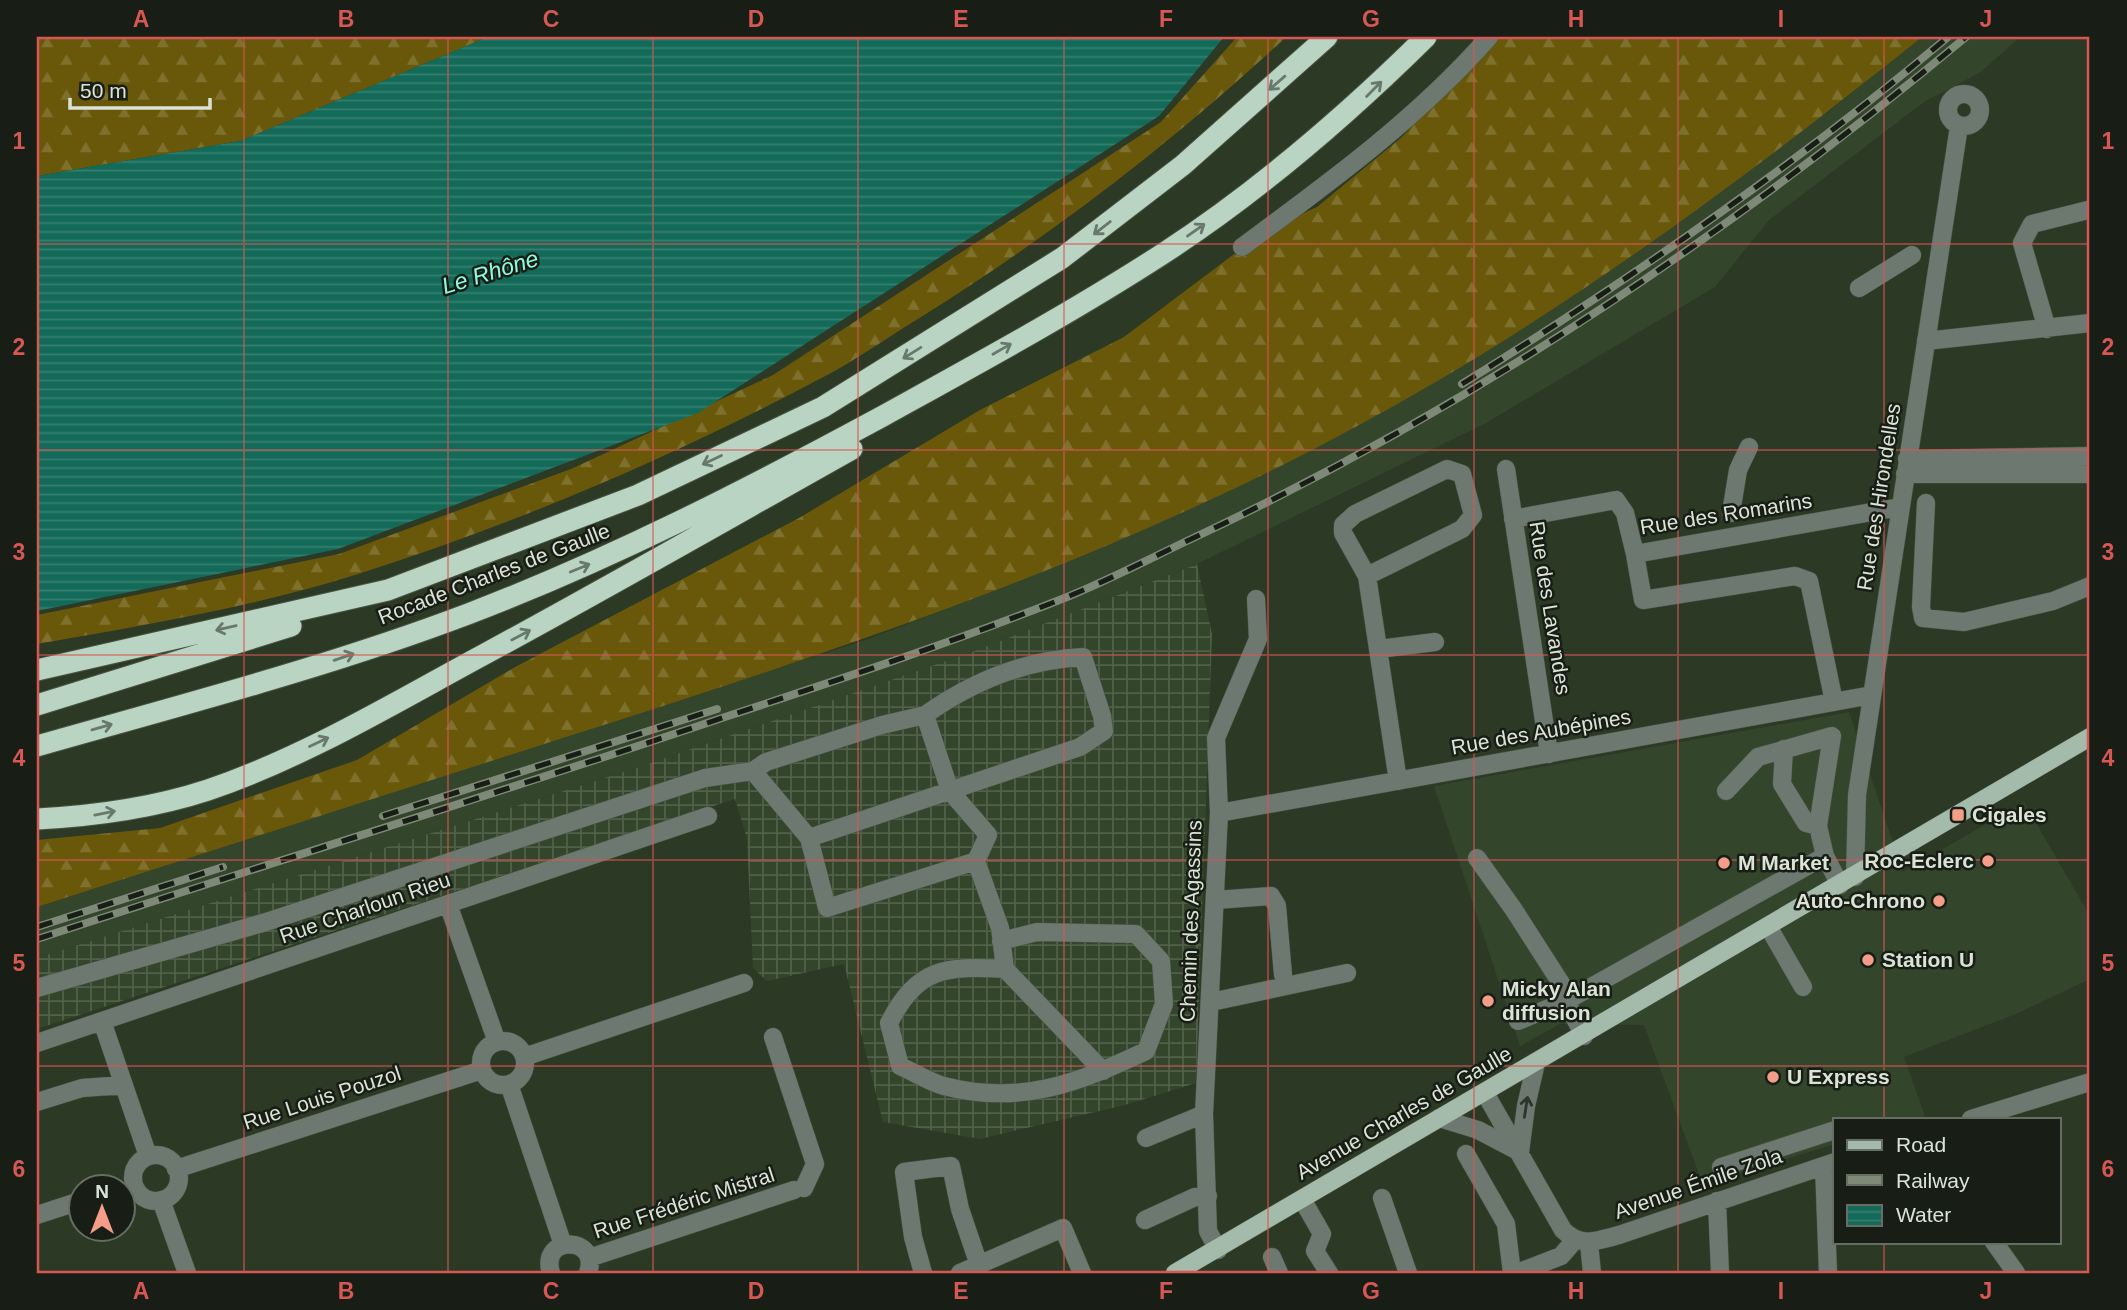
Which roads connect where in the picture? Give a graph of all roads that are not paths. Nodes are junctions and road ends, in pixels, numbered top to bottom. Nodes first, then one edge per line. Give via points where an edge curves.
1 (1327, 37) edge
2 (1426, 37) edge
3 (1489, 37) edge
4 (1959, 126) dead end
5 (2088, 210) dead end
6 (1242, 247) dead end
7 (1912, 255) dead end
8 (1859, 288) dead end
9 (2090, 323) edge
10 (2047, 329) junction
11 (1926, 341) junction
12 (943, 383) junction
13 (1749, 447) dead end
14 (2090, 456) edge
15 (1906, 467) junction
16 (1506, 469) dead end
17 (2090, 474) edge
18 (1926, 503) dead end
19 (1900, 507) junction
20 (1731, 513) dead end
21 (1513, 519) junction
22 (1635, 554) junction
23 (1367, 576) junction
24 (2090, 586) edge
25 (388, 590) junction
26 (1256, 599) dead end
27 (1435, 642) dead end
28 (1379, 649) junction
29 (37, 670) edge
30 (1872, 695) junction
31 (1834, 702) junction
32 (37, 705) edge
33 (925, 715) junction
34 (2090, 737) edge
35 (37, 746) edge
36 (1784, 750) junction
37 (1549, 754) junction
38 (753, 771) junction
39 (1398, 781) junction
40 (950, 791) junction
41 (1726, 791) dead end
42 (1219, 813) junction
43 (708, 816) dead end
44 (37, 819) edge
45 (1818, 827) junction
46 (809, 838) junction
47 (1825, 856) junction
48 (1477, 858) dead end
49 (976, 861) junction
50 (1848, 881) junction
51 (1215, 900) junction
52 (448, 904) junction
53 (1769, 928) junction
54 (1001, 941) junction
55 (1005, 969) junction
56 (1347, 973) dead end
57 (1283, 975) dead end
58 (744, 983) dead end
59 (1803, 987) dead end
60 (37, 988) edge
61 (1566, 1001) junction
62 (1210, 1002) junction
63 (102, 1021) junction
64 (1518, 1021) dead end
65 (773, 1037) dead end
66 (1584, 1037) junction
67 (497, 1042) junction
68 (37, 1043) edge
69 (524, 1056) junction
70 (1536, 1063) junction
71 (482, 1070) junction
72 (1103, 1071) junction
73 (2090, 1082) edge
74 (509, 1084) junction
75 (124, 1085) junction
76 (1485, 1093) junction
77 (37, 1102) edge
78 (1204, 1114) junction
79 (1439, 1118) junction
80 (1974, 1118) edge
81 (1833, 1131) edge
82 (1146, 1138) dead end
83 (1521, 1152) junction
84 (1466, 1154) dead end
85 (148, 1156) junction
86 (1829, 1164) edge
87 (1721, 1167) dead end
88 (176, 1169) junction
89 (132, 1174) edge
90 (136, 1191) edge
91 (1208, 1196) junction
92 (1382, 1198) dead end
93 (1302, 1199) junction
94 (161, 1200) junction
95 (1717, 1201) junction
96 (66, 1206) edge
97 (37, 1215) edge
98 (1145, 1220) dead end
99 (1581, 1242) junction
100 (1995, 1244) edge
101 (563, 1245) junction
102 (1219, 1250) junction
103 (979, 1265) junction
104 (588, 1266) edge
105 (546, 1272) edge
106 (187, 1273) edge
107 (923, 1273) edge
108 (960, 1273) edge
109 (1082, 1273) edge
110 (1175, 1273) edge
111 (1329, 1273) edge
112 (1408, 1273) edge
113 (1515, 1273) edge
114 (1592, 1273) edge
115 (1720, 1273) edge
116 (1828, 1273) edge
117 (2016, 1273) edge

1 -> 25 highway via 1183,165 1062,258 823,407 638,495
12 -> 2 highway, Rocade Charles de Gaulle via 1115,284 1233,204 1358,104
3 - 6 street via 1413,115
4 - 11 street, Rue des Hirondelles
5 - 10 street via 2032,224 2022,243
7 - 8 street
9 - 10 street
10 - 11 street
11 - 15 street, Rue des Hirondelles
35 -> 12 highway, Rocade Charles de Gaulle via 326,663 468,614 608,557
44 -> 12 highway via 90,816 208,790 362,722 926,407
13 - 20 street via 1738,470
14 - 15 street
15 - 17 street
15 - 19 street, Rue des Hirondelles
16 - 21 street, Rue des Lavandes
18 - 24 street via 1923,618 1964,622 2053,601
19 - 22 street, Rue des Romarins
19 - 30 street, Rue des Hirondelles
21 - 22 street, Rue des Romarins via 1616,500 1625,513
21 - 37 street, Rue des Lavandes
22 - 31 street via 1643,600 1795,576 1809,581
23 - 23 street via 1343,525 1355,514 1447,469 1462,474 1473,515 1462,528
23 - 28 street
25 -> 29 highway
25 - 32 highway, Rocade Charles de Gaulle via 300,623
26 - 42 street, Chemin des Agassins via 1258,639 1216,738
27 - 28 street
28 - 39 street
30 - 31 street, Rue des Aubépines
30 - 50 street, Rue des Hirondelles
31 - 37 street, Rue des Aubépines
33 - 38 street via 766,762
33 - 40 street
33 - 40 street via 995,675 1050,659 1083,657 1104,731 1080,747
34 - 50 main road, Avenue Charles de Gaulle
36 - 41 street via 1758,757
36 - 45 street via 1782,784 1807,823
36 - 45 street via 1832,736
37 - 39 street, Rue des Aubépines
38 - 46 street
38 - 60 street via 705,778 266,922
39 - 42 street, Rue des Aubépines
40 - 46 street
40 - 49 street via 988,835
42 - 51 street, Chemin des Agassins
43 - 52 street, Rue Charloun Rieu
45 - 47 street
46 - 49 street via 827,908
47 - 50 street
47 - 61 street
48 - 61 street via 1557,976
49 - 54 street
50 - 53 main road, Avenue Charles de Gaulle
51 - 57 street via 1271,896 1277,906
51 - 62 street, Chemin des Agassins
52 - 63 street, Rue Charloun Rieu
52 - 67 street
53 - 59 street
53 - 66 main road, Avenue Charles de Gaulle
54 - 55 street
54 - 72 street via 1037,932 1136,934 1161,961 1164,1004 1146,1051
55 - 72 street
55 - 72 street via 971,967 928,975 903,996 889,1023 900,1066 943,1086 1009,1095 1059,1088
56 - 62 street
58 - 69 street
61 - 64 street
61 - 66 street
62 - 78 street, Chemin des Agassins
63 - 68 street, Rue Charloun Rieu
63 - 75 street
65 - 104 street, Rue Frédéric Mistral via 815,1164 799,1189
66 - 70 main road, Avenue Charles de Gaulle
67 - 69 street via 513,1044
67 - 71 street via 483,1053
69 - 74 street via 523,1070
70 - 76 main road, Avenue Charles de Gaulle
83 -> 70 street
71 - 74 street via 490,1081
71 - 88 street, Rue Louis Pouzol
73 - 80 street
74 - 101 street
75 - 77 street via 82,1088
75 - 85 street
76 - 79 main road, Avenue Charles de Gaulle
76 - 83 street
78 - 82 street
78 - 91 street, Chemin des Agassins
79 - 83 street via 1478,1130
79 - 93 main road, Avenue Charles de Gaulle
81 - 87 street
83 - 99 street via 1563,1230
84 - 113 street via 1506,1224
85 - 88 street via 162,1156
85 - 89 street
86 - 95 street, Avenue Émile Zola
86 - 116 street
88 - 94 street via 176,1188
90 - 94 street
91 - 98 street via 1195,1197
91 - 102 street, Chemin des Agassins via 1208,1231
92 - 112 street
93 - 102 main road, Avenue Charles de Gaulle
93 - 111 street via 1322,1234 1315,1251
94 - 106 street
95 - 99 street, Avenue Émile Zola
95 - 115 street
96 - 97 street
99 - 113 street, Avenue Émile Zola via 1561,1256
99 - 114 street
100 - 117 street
101 - 104 street via 577,1245
101 - 105 street via 552,1253
102 - 110 main road, Avenue Charles de Gaulle
103 - 107 street via 951,1166 904,1172
103 - 108 street
103 - 109 street via 1063,1228

